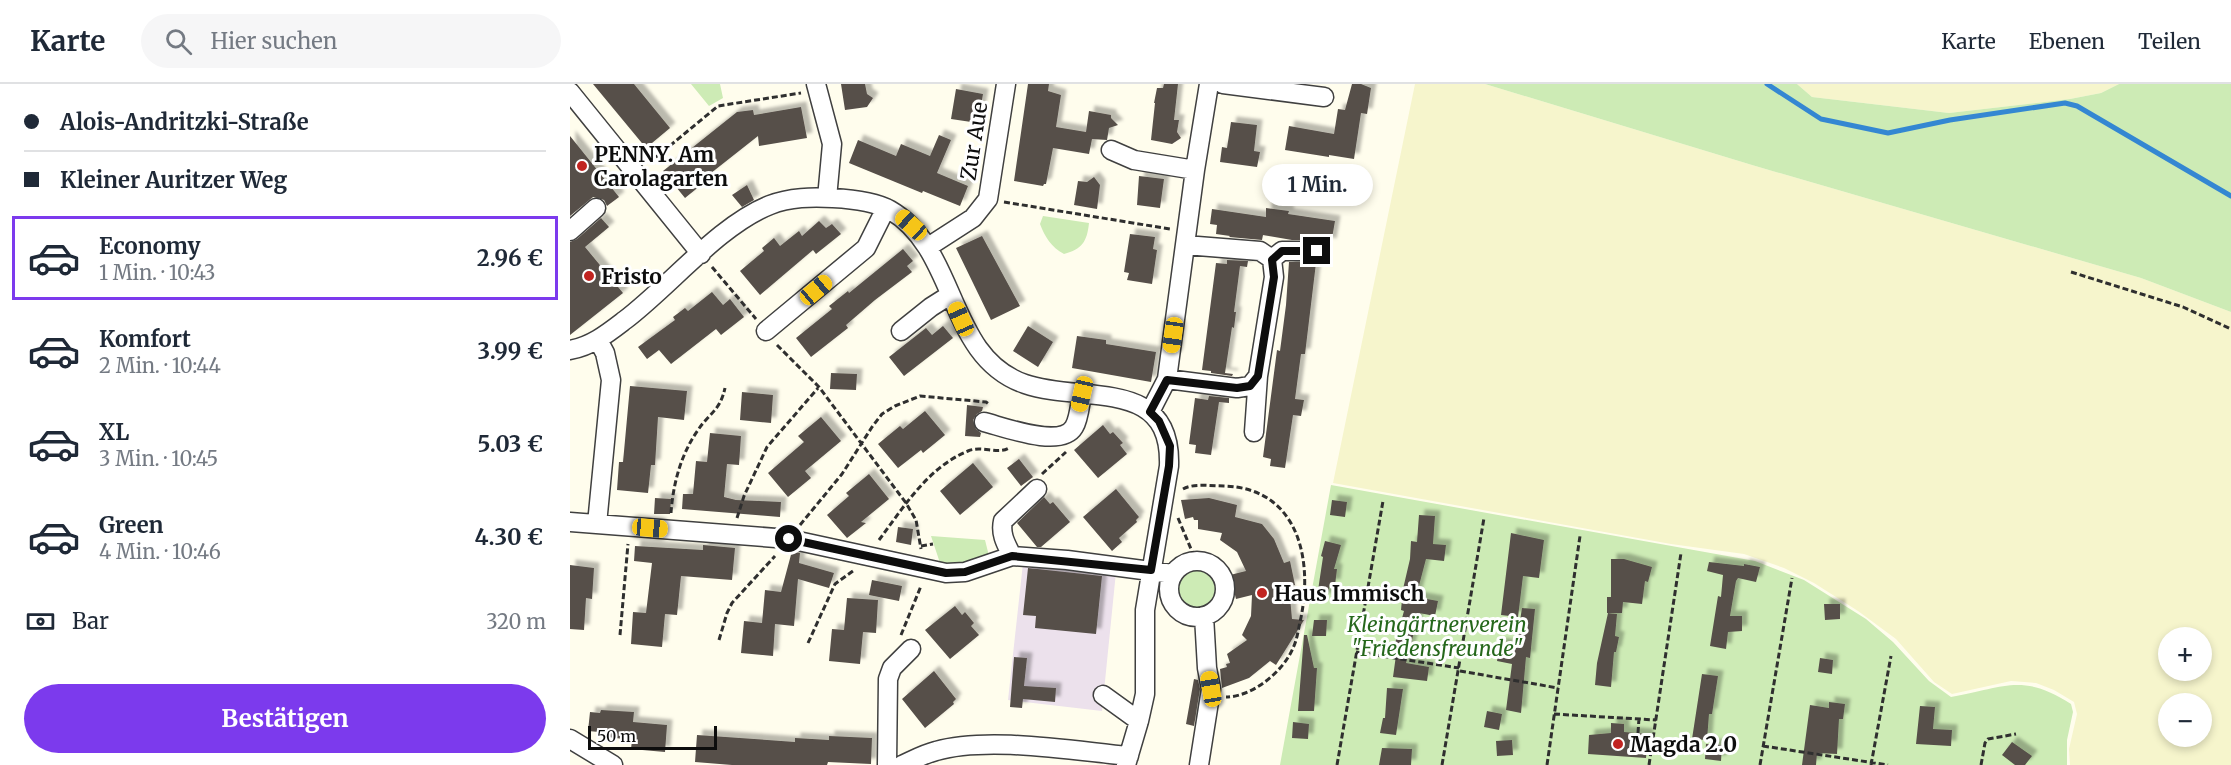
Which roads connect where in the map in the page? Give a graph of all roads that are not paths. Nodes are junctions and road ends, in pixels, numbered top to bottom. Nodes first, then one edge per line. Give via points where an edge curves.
1 (1006, 84) edge
2 (1209, 84) edge
3 (1223, 84) edge
4 (817, 87) edge
5 (570, 92) edge
6 (1324, 97) dead end
7 (1111, 150) dead end
8 (1195, 170) junction
9 (826, 198) junction
10 (596, 208) dead end
11 (886, 208) junction
12 (570, 231) edge
13 (1186, 239) junction
14 (928, 247) junction
15 (1317, 251) dead end
16 (701, 254) junction
17 (1272, 260) junction
18 (951, 295) junction
19 (766, 331) road end
20 (900, 331) dead end
21 (598, 340) junction
22 (570, 351) edge
23 (1258, 376) junction
24 (1167, 380) junction
25 (1082, 394) junction
26 (1150, 412) junction
27 (984, 422) dead end
28 (1254, 432) dead end
29 (1037, 489) dead end
30 (570, 522) edge
31 (597, 524) junction
32 (1012, 556) junction
33 (1151, 570) junction
34 (1173, 574) junction
35 (1204, 616) junction
36 (911, 649) dead end
37 (1103, 695) dead end
38 (1139, 721) junction
39 (570, 740) edge
40 (1127, 760) edge
41 (613, 765) edge
42 (887, 765) edge
43 (902, 765) edge
44 (1199, 765) edge

1 - 14 street, Zur Aue via 988,199 973,218
2 - 8 street
3 - 6 street
4 - 9 street via 832,144
5 - 16 street
7 - 8 street via 1134,160
8 - 13 street
9 - 11 street
9 - 16 street via 769,205 747,217
10 - 12 street
11 - 14 street via 911,225
11 - 19 street via 866,248
13 - 17 street via 1260,251
13 - 24 street
14 - 18 street
15 - 17 street via 1282,251
16 - 21 street
17 - 23 street via 1274,277
18 - 20 street
18 - 25 street via 977,348 1007,377 1042,389
21 - 22 street
21 - 31 street via 611,380
23 - 24 street via 1250,386 1237,388
23 - 28 street
24 - 26 street
25 - 26 street via 1135,402
25 - 27 street via 1075,427 1062,437
26 - 33 street via 1162,426 1170,446
29 - 32 street via 1003,521 1001,529
30 - 31 street
31 - 32 street via 789,539 946,573 965,572
32 - 33 street
33 - 34 street
33 - 38 street via 1145,610 1145,694
34 - 35 street via 1169,592 1172,602 1185,615
34 - 35 street via 1179,567 1196,561 1213,566 1224,580 1220,606
35 - 44 street via 1211,689
36 - 42 street via 892,668 888,679
37 - 38 street
38 - 40 street
39 - 41 street
40 - 43 street via 1006,745 969,745 936,751

